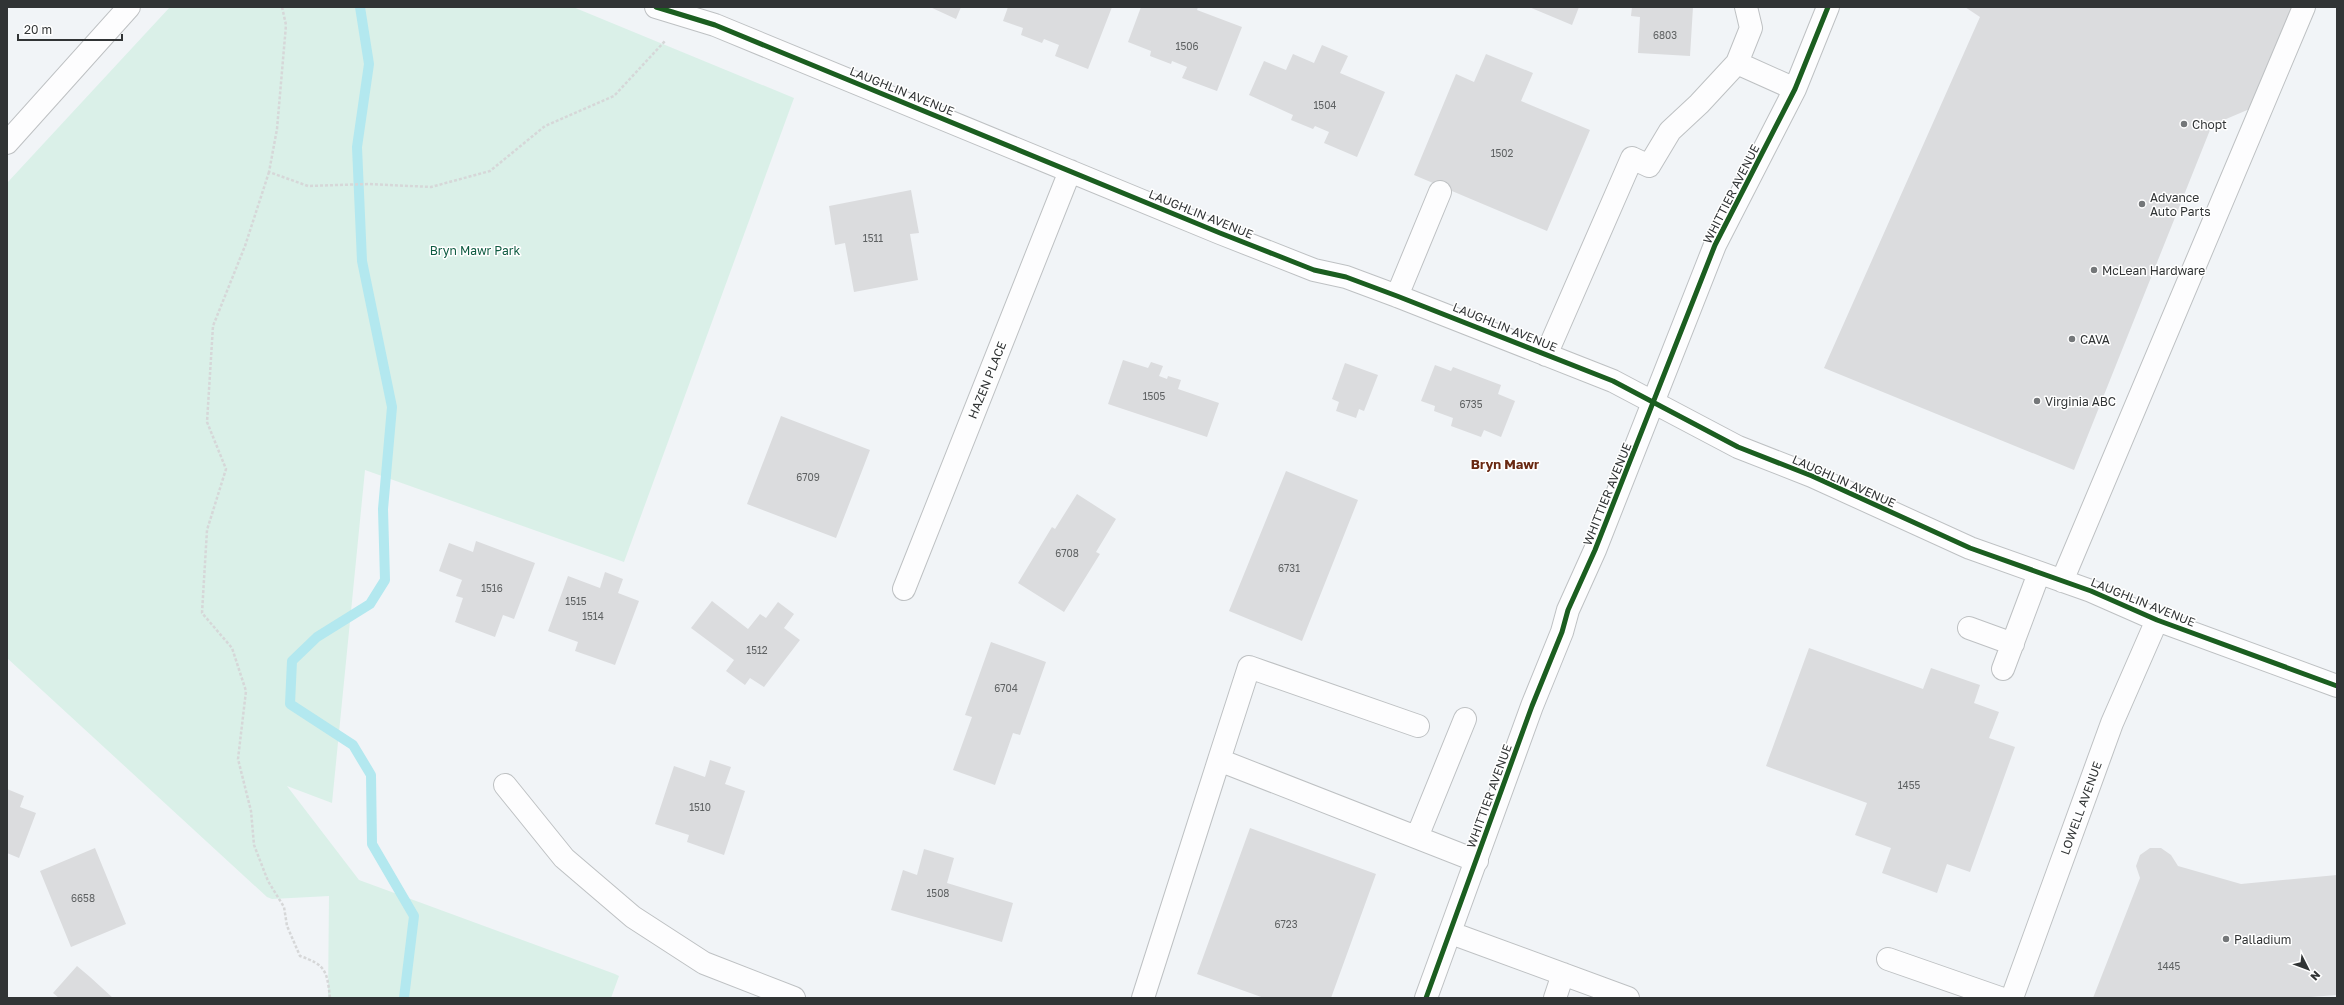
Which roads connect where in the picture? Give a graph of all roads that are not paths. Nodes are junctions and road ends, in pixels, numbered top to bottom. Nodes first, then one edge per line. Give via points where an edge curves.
1 (129, 7) edge
2 (656, 7) edge
3 (1746, 7) edge
4 (1828, 7) edge
5 (2304, 7) edge
6 (1737, 63) junction
7 (1795, 89) junction
8 (7, 143) edge
9 (1070, 171) junction
10 (1440, 192) dead end
11 (1397, 296) junction
12 (1546, 355) junction
13 (1654, 404) junction
14 (2039, 573) junction
15 (2062, 581) junction
16 (904, 589) dead end
17 (2157, 620) junction
18 (1969, 628) dead end
19 (2013, 644) junction
20 (2003, 669) dead end
21 (2337, 686) edge
22 (1465, 719) dead end
23 (1418, 726) dead end
24 (1219, 760) junction
25 (506, 786) dead end
26 (1417, 837) junction
27 (1476, 861) junction
28 (1451, 933) junction
29 (1888, 959) dead end
30 (1563, 974) junction
31 (794, 998) edge
32 (1142, 998) edge
33 (1426, 998) edge
34 (1556, 998) edge
35 (1628, 998) edge
36 (2000, 998) edge
37 (2012, 998) edge

1 - 8 street
2 - 9 street, LAUGHLIN AVENUE via 715,25
3 - 6 street via 1751,28
4 - 7 street, WHITTIER AVENUE
5 - 15 street
6 - 7 street
6 - 12 street via 1670,131 1649,166 1632,158
7 - 13 street, WHITTIER AVENUE via 1715,245
9 - 11 street, LAUGHLIN AVENUE via 1314,270
9 - 16 street, HAZEN PLACE
10 - 11 street
11 - 12 street, LAUGHLIN AVENUE
12 - 13 street, LAUGHLIN AVENUE via 1613,381
13 - 14 street, LAUGHLIN AVENUE via 1738,447 1812,476 1970,548
13 - 27 street, WHITTIER AVENUE via 1568,610
14 - 15 street, LAUGHLIN AVENUE
14 - 19 street
15 - 17 street, LAUGHLIN AVENUE
17 - 21 street, LAUGHLIN AVENUE
17 - 37 street, LOWELL AVENUE via 2112,723
18 - 19 street
19 - 20 street
22 - 26 street
23 - 24 street via 1248,668
24 - 26 street
24 - 32 street
25 - 31 street via 564,858 633,917 704,963
26 - 27 street
27 - 28 street, WHITTIER AVENUE
28 - 30 street
28 - 33 street, WHITTIER AVENUE
29 - 36 street
30 - 34 street
30 - 35 street

